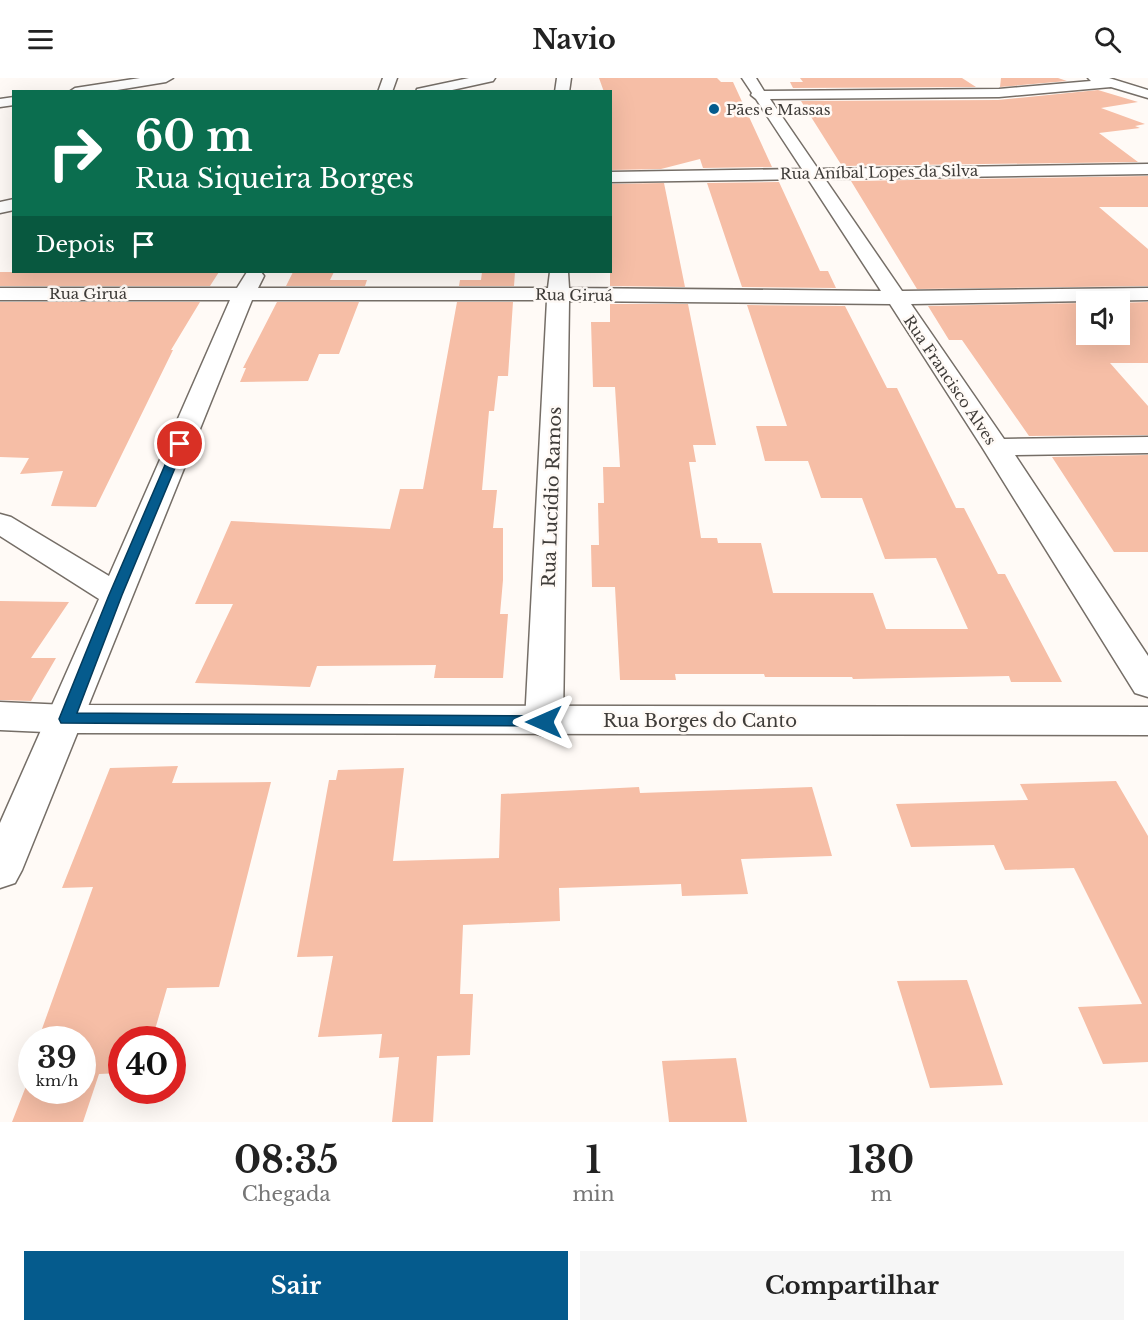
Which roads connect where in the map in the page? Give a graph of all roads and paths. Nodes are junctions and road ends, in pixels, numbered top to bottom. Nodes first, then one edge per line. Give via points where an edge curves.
1 (76, 78) edge
2 (166, 78) edge
3 (488, 78) edge
4 (1095, 78) edge
5 (1112, 83) junction
6 (753, 86) edge
7 (91, 90) edge
8 (431, 90) edge
9 (1145, 92) edge
10 (1148, 169) edge
11 (813, 173) junction
12 (612, 177) edge
13 (250, 282) edge
14 (559, 283) edge
15 (0, 294) edge
16 (1148, 294) edge
17 (895, 298) junction
18 (1148, 445) edge
19 (996, 447) junction
20 (0, 523) edge
21 (116, 595) junction
22 (1148, 684) edge
23 (0, 716) edge
24 (67, 719) junction
25 (1148, 721) edge
26 (544, 722) junction
27 (0, 870) edge

1 - 7 street
2 - 7 street
3 - 8 street
4 - 5 street
5 - 6 street via 999,93
5 - 9 street
6 - 11 street, Rua Francisco Alves
10 - 11 street, Rua Aníbal Lopes da Silva
11 - 12 street, Rua Aníbal Lopes da Silva
11 - 17 street, Rua Francisco Alves
13 - 14 street, Rua Giruá
13 - 15 street, Rua Giruá
13 - 21 street
14 - 17 street, Rua Giruá
14 - 26 street, Rua Lucídio Ramos
16 - 17 street, Rua Giruá
17 - 19 street, Rua Francisco Alves
18 - 19 street
19 - 22 street, Rua Francisco Alves
20 - 21 street
21 - 24 street
23 - 24 street, Rua Borges do Canto
24 - 26 street, Rua Borges do Canto
24 - 27 street
25 - 26 street, Rua Borges do Canto

